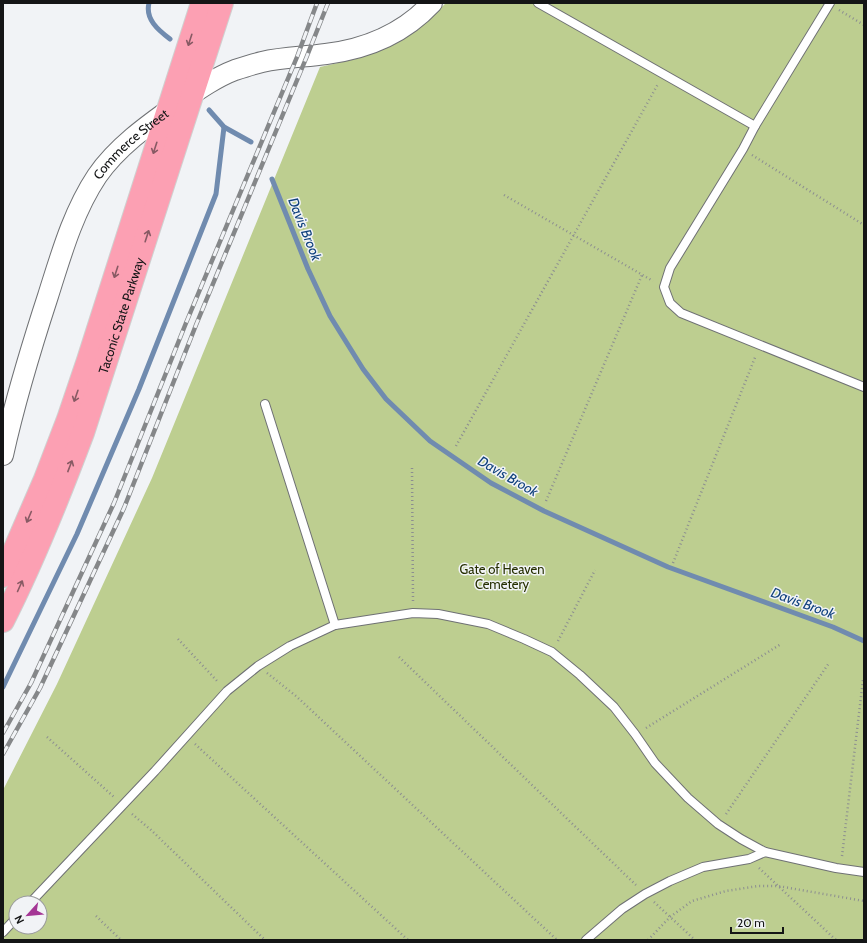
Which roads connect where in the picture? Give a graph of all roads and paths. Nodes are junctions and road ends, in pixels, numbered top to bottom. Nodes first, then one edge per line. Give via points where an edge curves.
1 (202, 3) edge
2 (222, 3) edge
3 (432, 3) edge
4 (538, 3) edge
5 (829, 4) edge
6 (864, 26) edge
7 (663, 75) junction
8 (192, 94) junction
9 (167, 111) junction
10 (755, 126) junction
11 (743, 149) junction
12 (504, 195) dead end
13 (864, 224) edge
14 (574, 235) junction
15 (642, 275) junction
16 (664, 287) junction
17 (760, 346) junction
18 (864, 387) edge
19 (265, 404) dead end
20 (456, 446) dead end
21 (3, 455) edge
22 (412, 468) dead end
23 (546, 501) dead end
24 (674, 563) dead end
25 (595, 570) dead end
26 (3, 576) edge
27 (413, 613) junction
28 (3, 621) edge
29 (335, 624) junction
30 (178, 639) dead end
31 (781, 644) dead end
32 (552, 652) junction
33 (399, 657) dead end
34 (829, 663) dead end
35 (258, 666) junction
36 (863, 680) edge
37 (227, 691) junction
38 (635, 734) junction
39 (186, 735) junction
40 (47, 737) dead end
41 (123, 805) junction
42 (718, 824) junction
43 (765, 852) junction
44 (749, 859) junction
45 (840, 868) junction
46 (864, 872) edge
47 (778, 886) junction
48 (645, 894) junction
49 (38, 895) edge
50 (864, 901) edge
51 (96, 916) dead end
52 (670, 917) junction
53 (121, 940) edge
54 (266, 940) edge
55 (408, 940) edge
56 (557, 940) edge
57 (586, 940) edge
58 (648, 940) edge
59 (695, 940) edge
60 (836, 940) edge

1 -> 9 highway, Taconic State Parkway
2 - 8 highway, Taconic State Parkway
3 - 8 street, Commerce Street via 406,26 368,45 342,52 274,60 245,67 220,77
4 - 7 lane
5 - 6 path
5 - 10 lane
7 - 10 lane
7 - 14 path
8 - 9 street, Commerce Street
28 -> 8 highway, Taconic State Parkway via 35,552 83,433
9 - 21 street, Commerce Street via 113,157 82,203 64,246 40,320
9 -> 26 highway, Taconic State Parkway via 68,419
10 - 11 lane
11 - 13 path
11 - 16 lane via 670,268
12 - 14 path
14 - 15 path
14 - 20 path
15 - 16 path
15 - 23 path
16 - 17 lane via 670,303 681,313
17 - 18 lane
17 - 24 path
19 - 29 lane
22 - 27 path
25 - 32 path
27 - 29 lane
27 - 32 lane via 438,614 488,624
29 - 35 lane via 290,646
30 - 37 path
31 - 38 path
32 - 38 lane via 614,707
33 - 48 path
34 - 42 path
35 - 37 lane
35 - 56 path via 296,696
36 - 45 path
37 - 39 lane
38 - 42 lane via 655,763 688,798
39 - 41 lane
39 - 55 path
40 - 41 path
41 - 49 lane
41 - 54 path
42 - 43 lane
43 - 44 lane
43 - 45 lane
44 - 47 path
44 - 48 lane via 703,867
45 - 46 lane
47 - 50 path
47 - 52 path via 726,891 692,901
47 - 60 path
48 - 52 path
48 - 57 lane via 622,909
51 - 53 path
52 - 58 path
52 - 59 path

